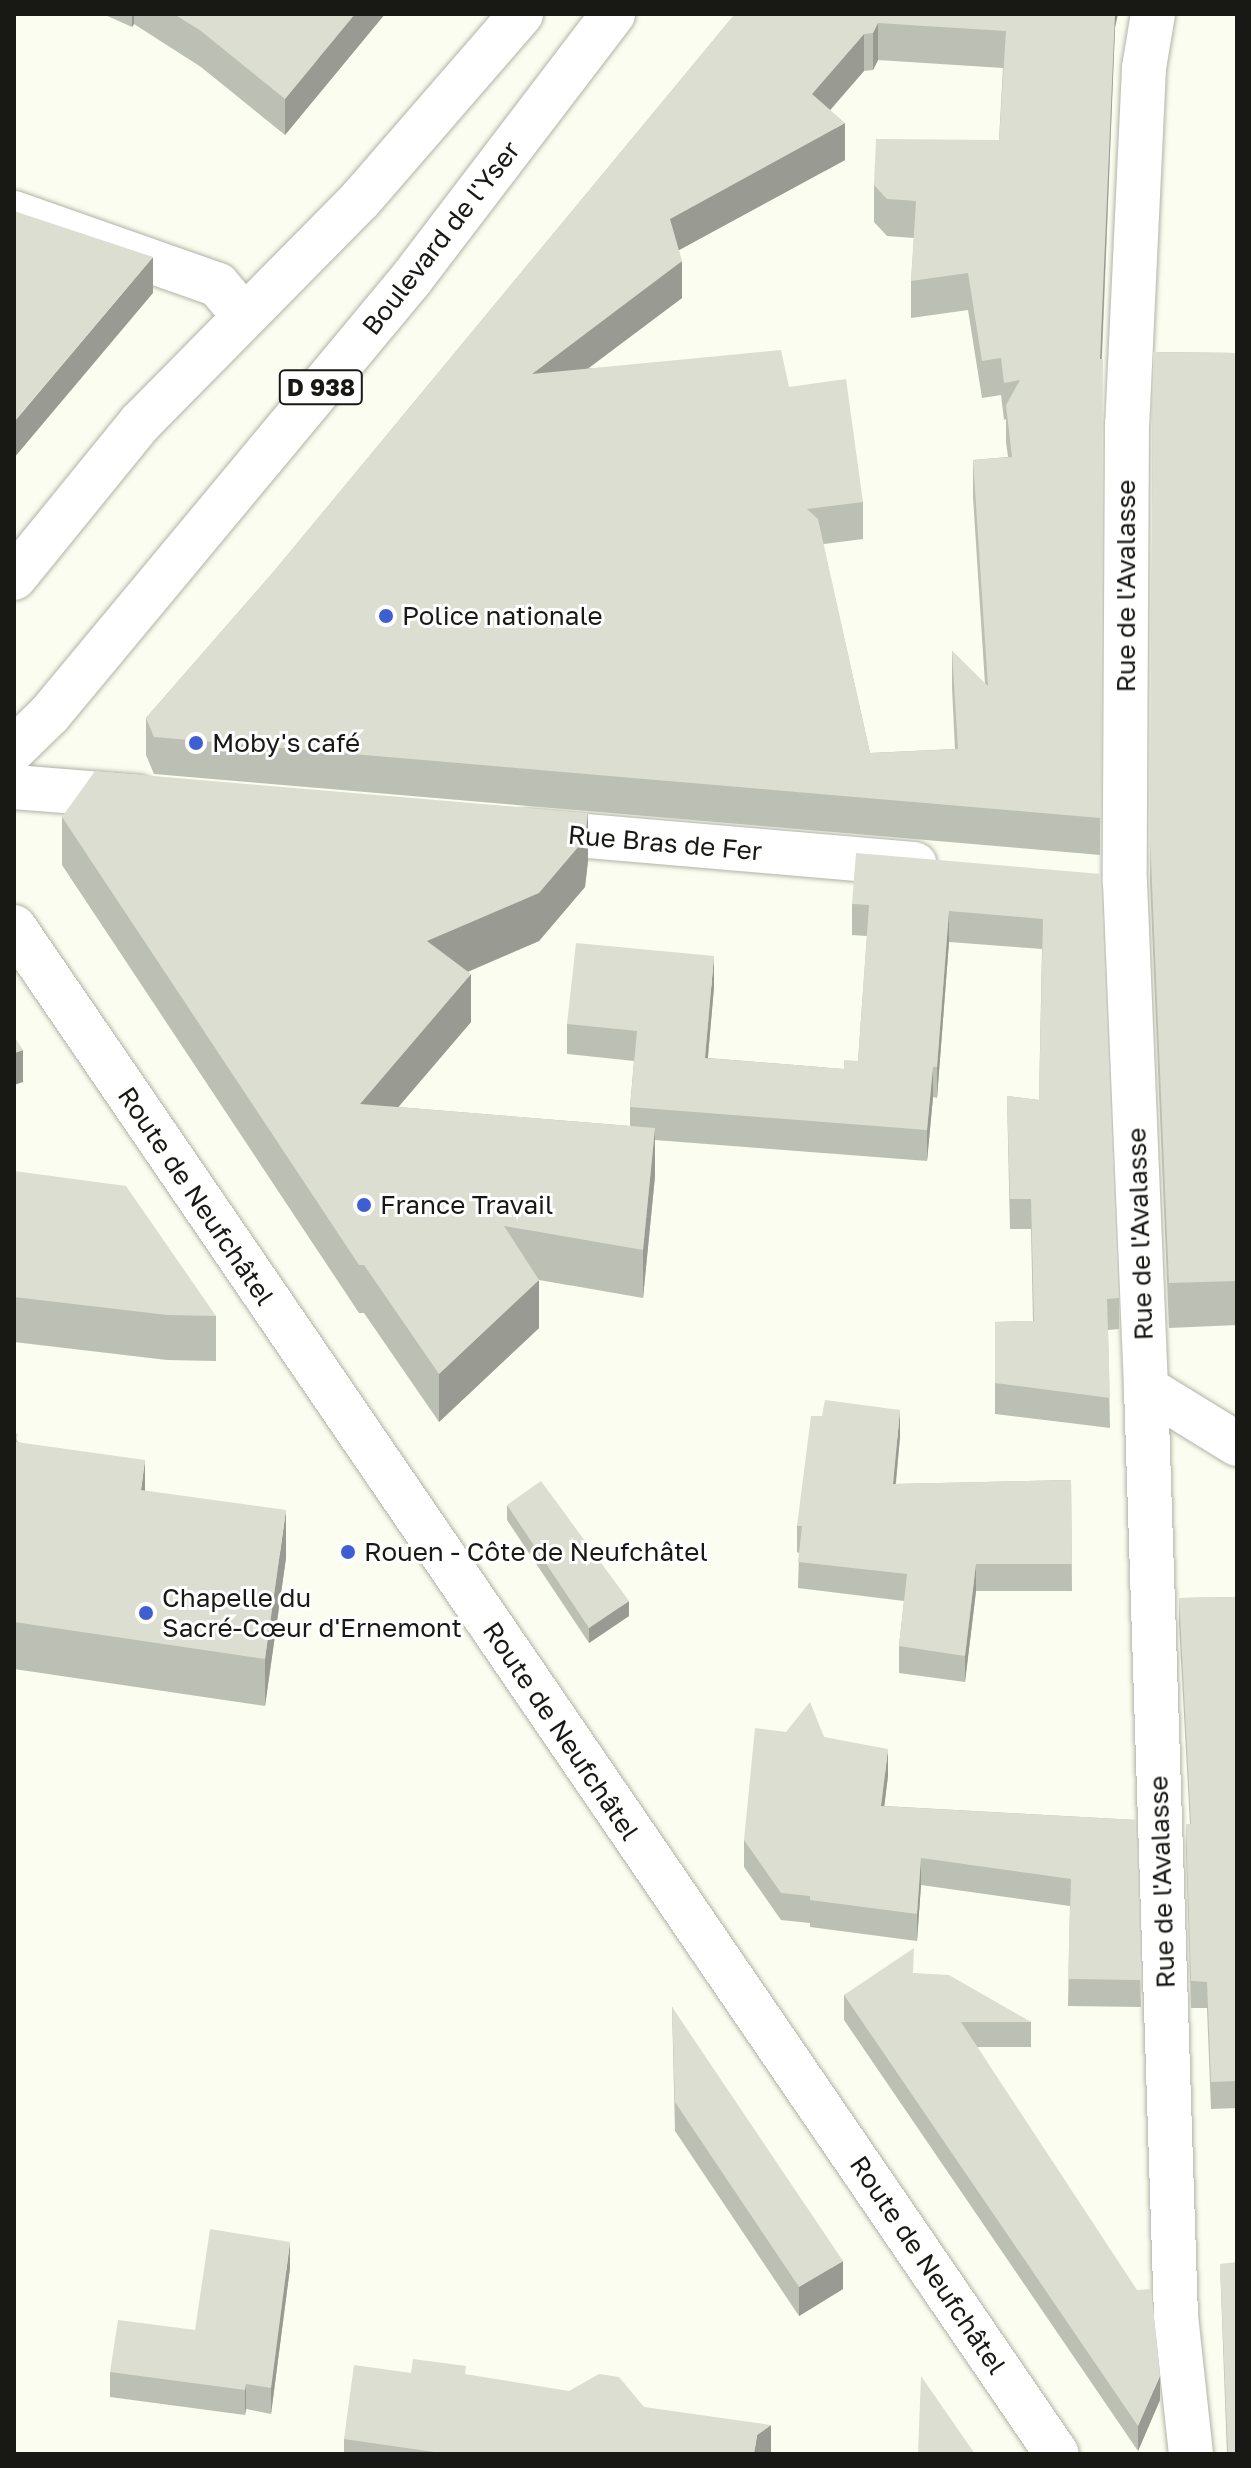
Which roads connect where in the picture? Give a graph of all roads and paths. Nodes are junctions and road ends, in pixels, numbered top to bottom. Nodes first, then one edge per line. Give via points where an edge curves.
1 (521, 14) edge
2 (613, 14) edge
3 (1153, 14) edge
4 (14, 213) edge
5 (243, 315) junction
6 (14, 578) edge
7 (14, 749) edge
8 (14, 787) edge
9 (183, 801) edge
10 (483, 827) edge
11 (952, 867) edge
12 (1078, 878) edge
13 (1125, 882) junction
14 (14, 927) edge
15 (1146, 1388) junction
16 (1237, 1444) edge
17 (1057, 2454) edge
18 (1191, 2454) edge

1 - 5 main road via 360,200
2 - 7 main road, Boulevard de l'Yser / D 938 via 412,278 49,715
3 - 13 main road, Rue de l'Avalasse via 1144,68 1127,424
4 - 5 main road via 218,285
5 - 6 main road via 140,423
8 - 9 main road
10 - 11 main road, Rue Bras de Fer
12 - 13 main road
13 - 15 main road, Rue de l'Avalasse
14 - 17 main road, Route de Neufchâtel
15 - 16 main road
15 - 18 main road, Rue de l'Avalasse via 1176,2316

